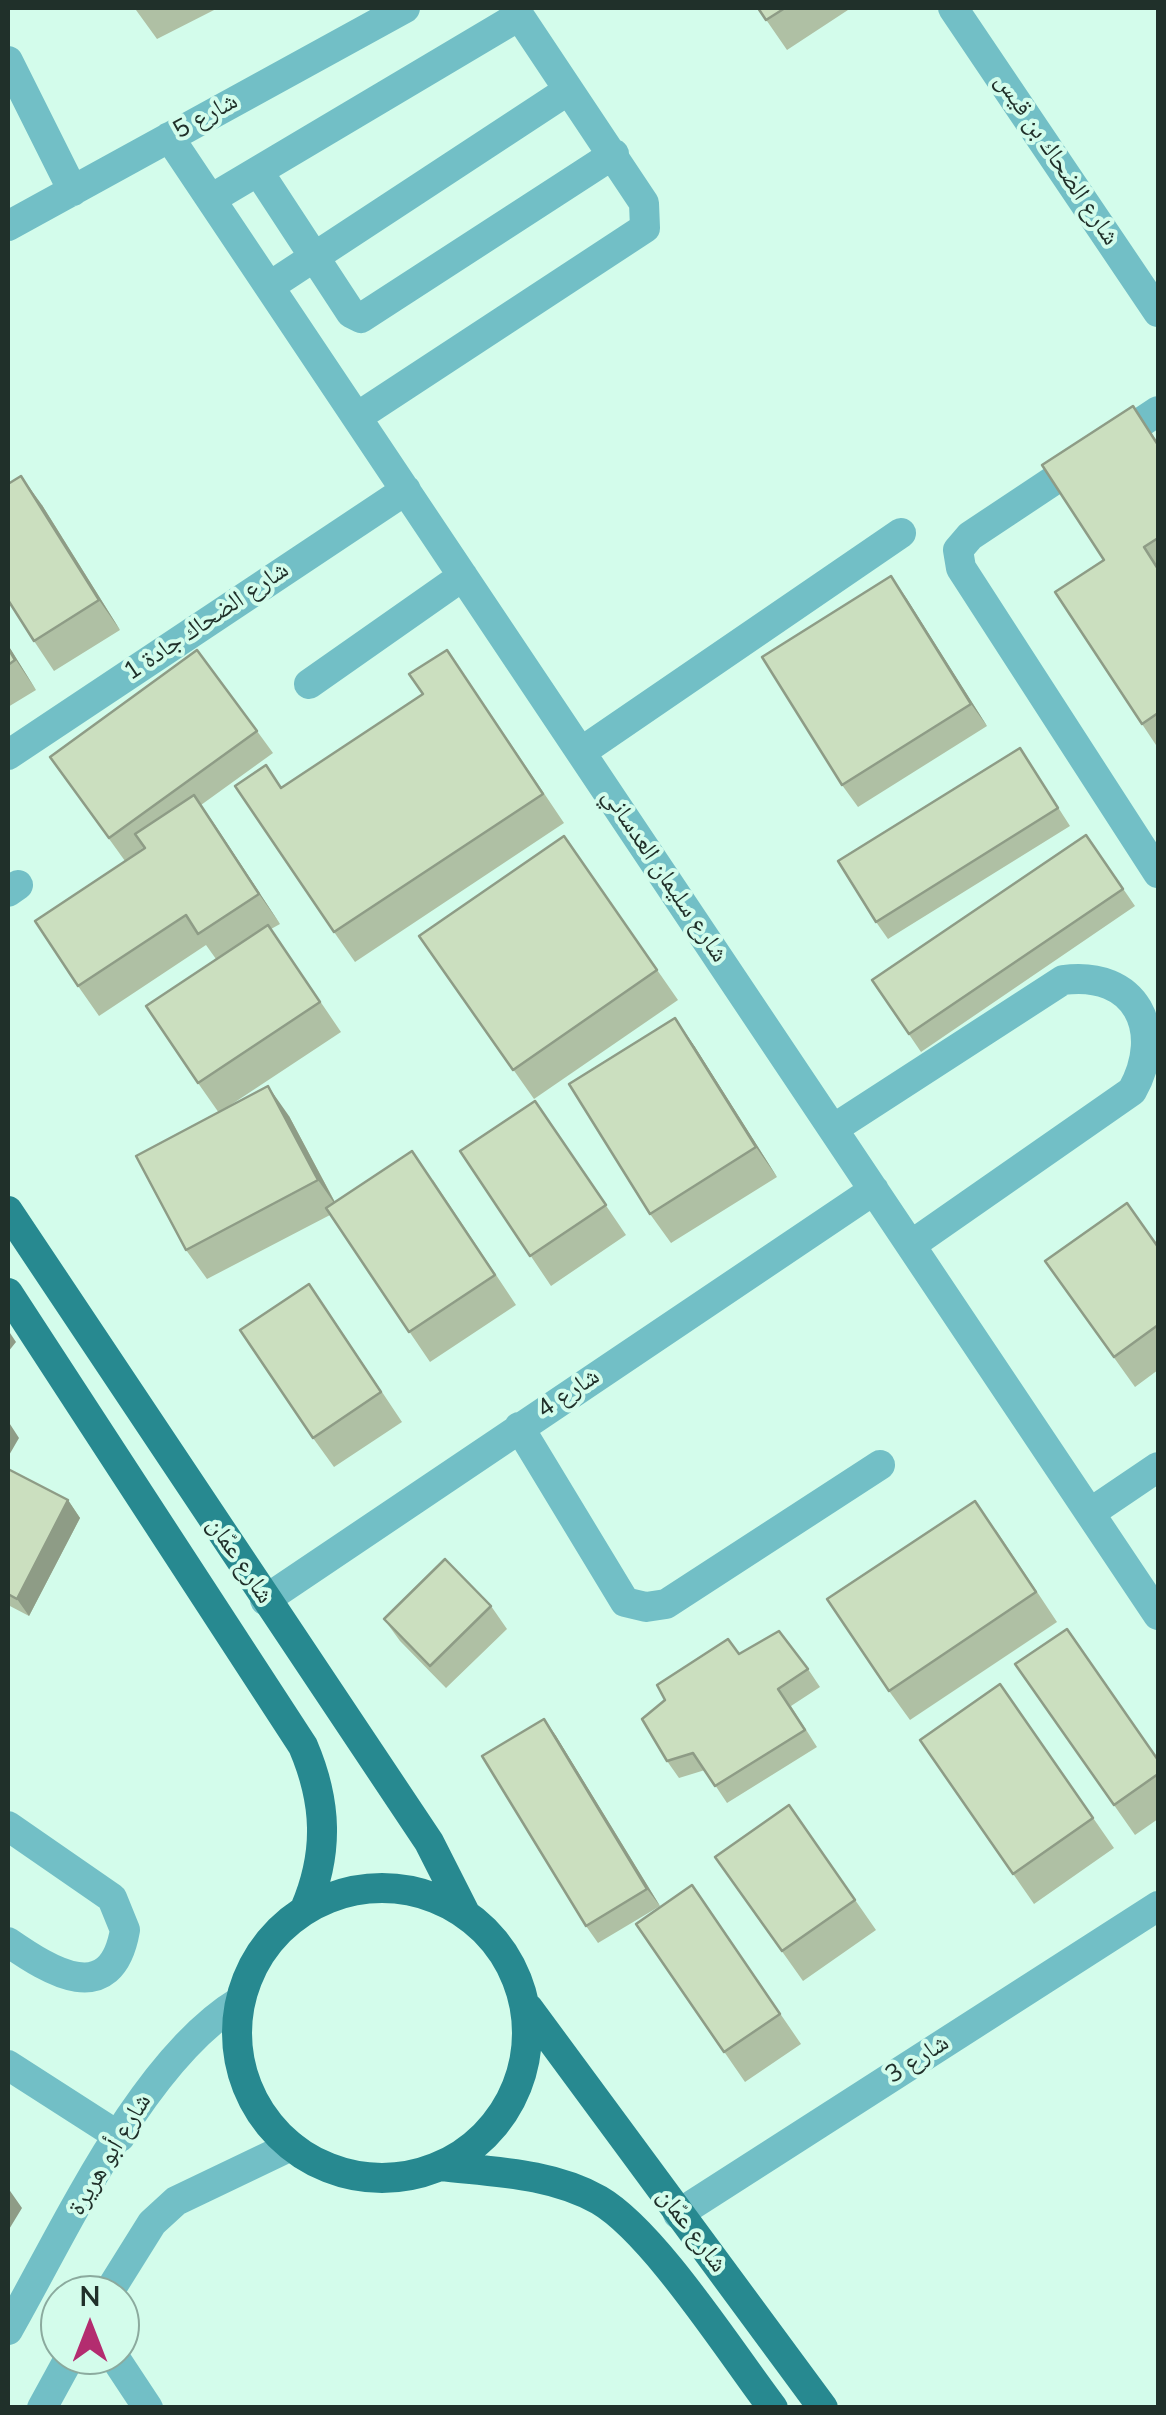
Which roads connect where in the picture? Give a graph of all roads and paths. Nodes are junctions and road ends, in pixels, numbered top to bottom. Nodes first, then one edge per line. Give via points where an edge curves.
1 (405, 8) edge
2 (955, 8) edge
3 (517, 12) edge
4 (8, 61) edge
5 (567, 91) junction
6 (170, 136) junction
7 (614, 154) junction
8 (258, 171) junction
9 (73, 192) junction
10 (211, 199) junction
11 (8, 226) edge
12 (314, 257) junction
13 (270, 286) junction
14 (1158, 312) edge
15 (1158, 410) edge
16 (357, 417) junction
17 (406, 490) junction
18 (901, 533) dead end
19 (463, 576) junction
20 (309, 684) dead end
21 (581, 752) junction
22 (8, 755) edge
23 (1158, 873) edge
24 (833, 1128) junction
25 (874, 1190) junction
26 (8, 1211) edge
27 (911, 1245) junction
28 (8, 1293) edge
29 (519, 1427) junction
30 (880, 1465) dead end
31 (1158, 1467) edge
32 (1090, 1513) junction
33 (265, 1600) junction
34 (1158, 1616) edge
35 (8, 1826) edge
36 (1158, 1906) edge
37 (305, 1909) junction
38 (465, 1913) junction
39 (8, 1942) edge
40 (240, 2001) junction
41 (526, 2006) junction
42 (8, 2065) edge
43 (120, 2136) junction
44 (291, 2146) junction
45 (441, 2166) junction
46 (678, 2214) junction
47 (119, 2275) edge
48 (8, 2330) edge
49 (60, 2375) edge
50 (123, 2375) edge
51 (136, 2402) edge
52 (42, 2408) edge
53 (773, 2408) edge
54 (823, 2408) edge

1 - 6 street, شارع 5
2 - 14 street, شارع الضحاك بن قيس
3 - 5 street
3 - 8 street
4 - 9 street
5 - 7 street
5 - 12 street
6 - 9 street, شارع 5
6 - 10 street, شارع سليمان العدساني
7 - 12 street via 361,318
7 - 16 street via 644,203 644,228
8 - 10 street
8 - 12 street
9 - 11 street, شارع 5
10 - 13 street, شارع سليمان العدساني
12 - 13 street
13 - 16 street, شارع سليمان العدساني
15 - 23 street via 958,550 961,568
16 - 17 street, شارع سليمان العدساني
17 - 19 street, شارع سليمان العدساني
17 - 22 street, شارع الضحاك جادة 1
18 - 21 street
19 - 20 street
19 - 21 street, شارع سليمان العدساني
21 - 24 street, شارع سليمان العدساني
24 - 25 street, شارع سليمان العدساني
24 - 27 street via 1064,980 1107,982 1142,1009 1151,1052 1132,1091
25 - 27 street, شارع سليمان العدساني
25 - 29 street, شارع 4
26 - 33 main road, شارع عمّان
27 - 32 street, شارع سليمان العدساني
28 - 37 main road, شارع عمّان via 303,1746 324,1828
29 - 30 street via 625,1602 646,1607 666,1604
29 - 33 street, شارع 4
31 - 32 street
32 - 34 street, شارع سليمان العدساني
33 - 38 main road, شارع عمّان via 429,1842
35 - 39 street via 112,1898 125,1930 113,1962 82,1978 48,1970
36 - 46 street, شارع 3
37 - 38 main road via 369,1888 435,1897
37 - 40 main road via 263,1948
38 - 41 main road via 494,1938
40 - 43 street, شارع أبو هريرة via 179,2050
40 - 44 main road via 240,2066 251,2096
41 - 45 main road via 524,2070 512,2100 470,2150
41 - 46 main road, شارع عمّان
42 - 43 street
43 - 48 street, شارع أبو هريرة
44 - 45 main road via 318,2164 379,2178
44 - 47 street via 176,2201 152,2223
45 - 53 main road, شارع عمّان via 538,2176 598,2200 636,2229
46 - 54 main road, شارع عمّان
49 - 52 street
50 - 51 street

